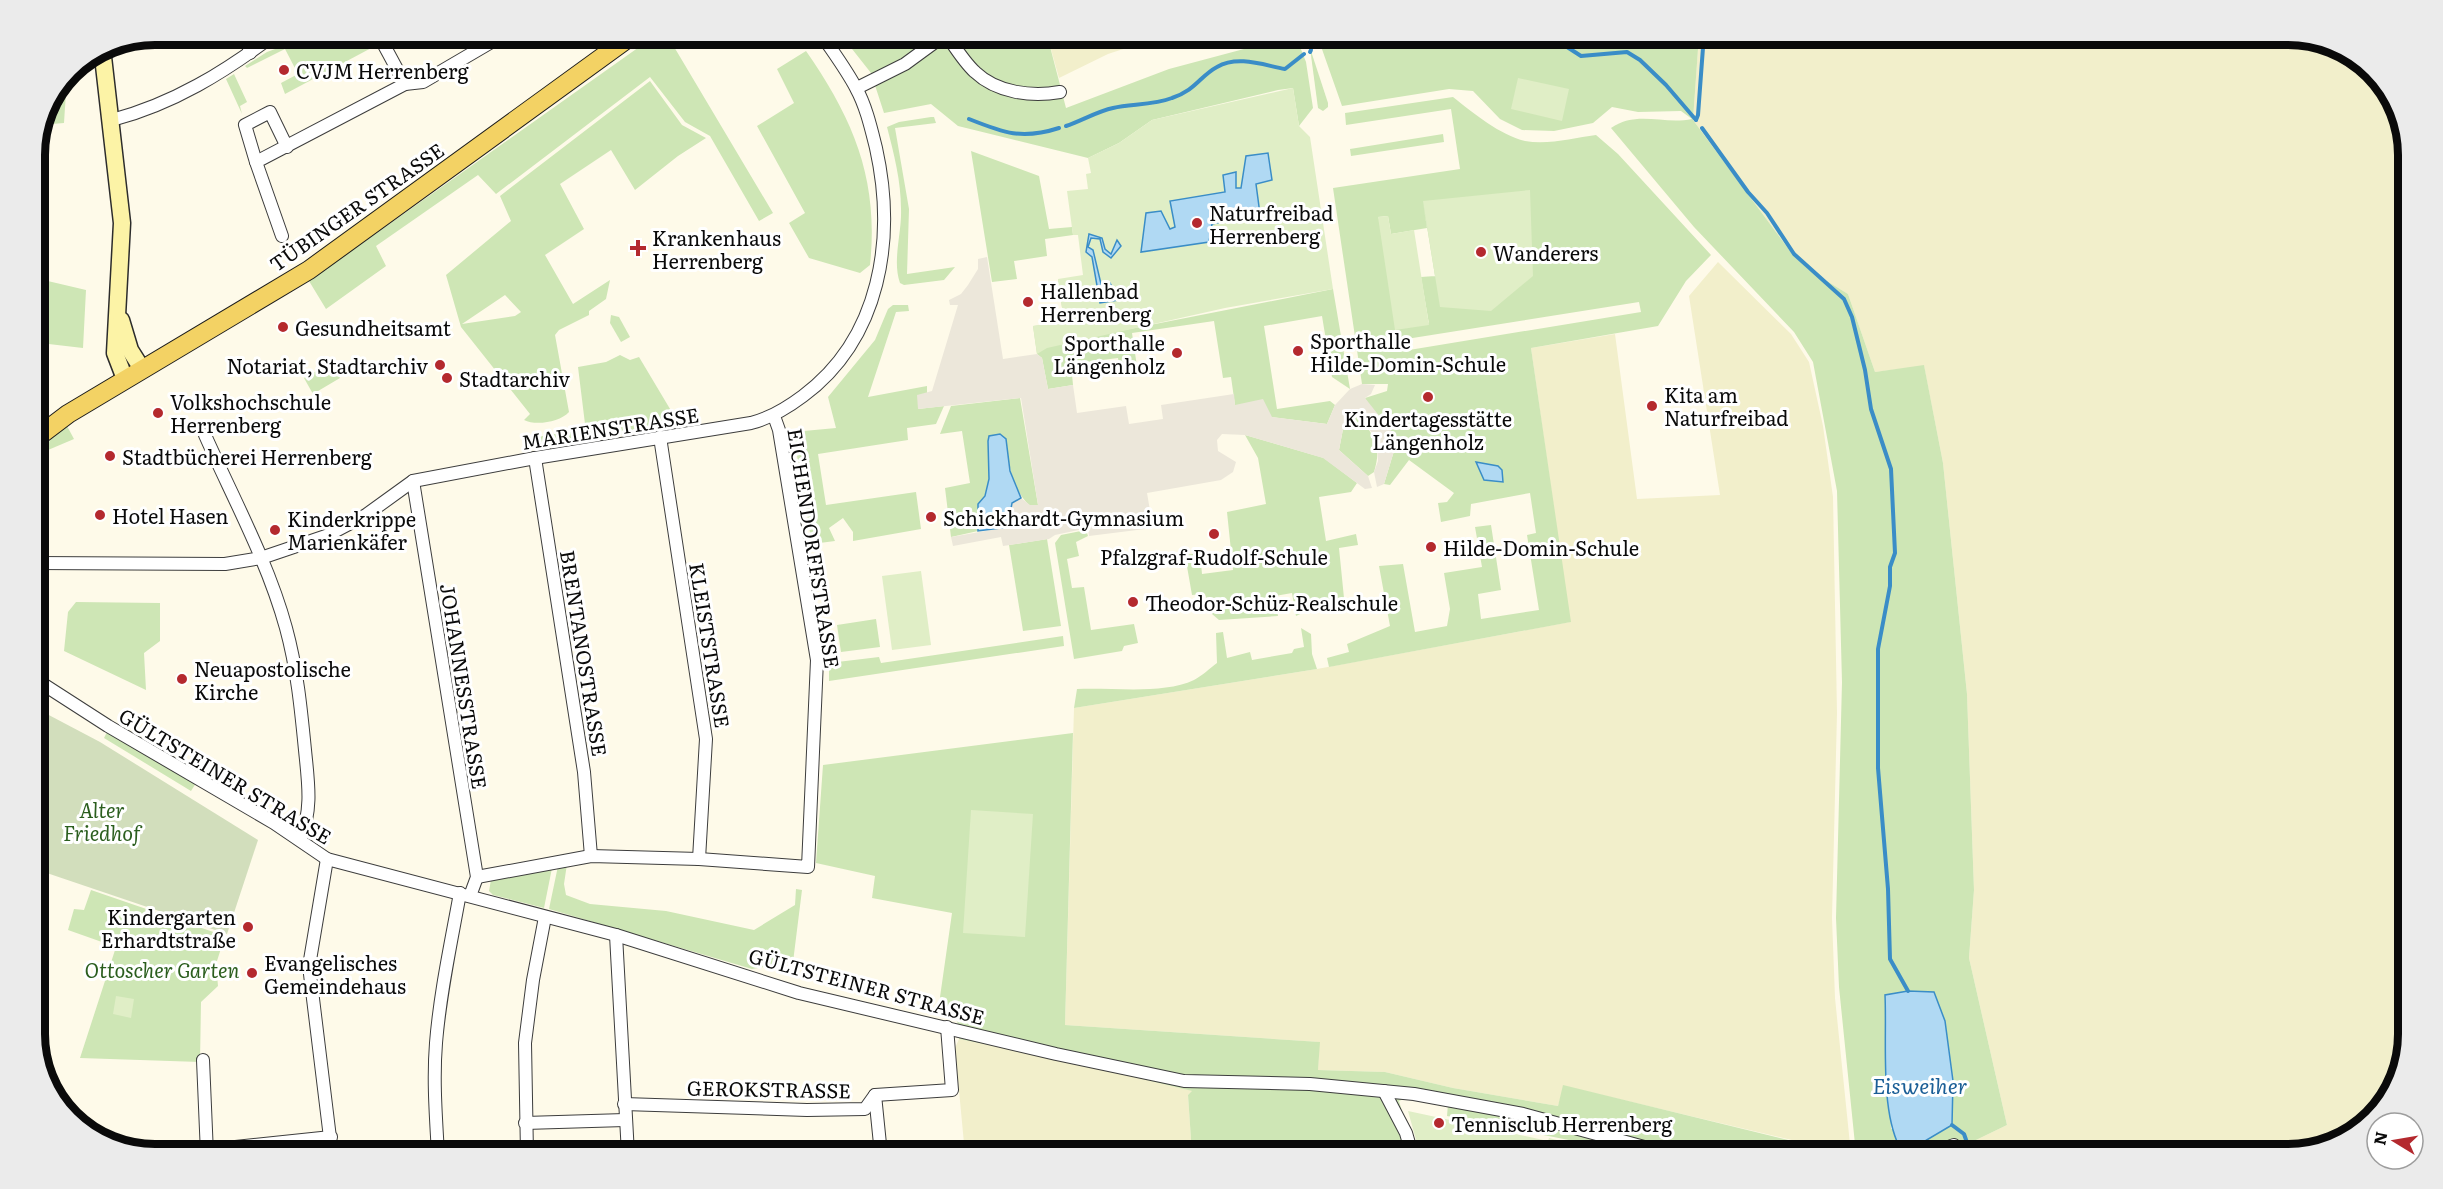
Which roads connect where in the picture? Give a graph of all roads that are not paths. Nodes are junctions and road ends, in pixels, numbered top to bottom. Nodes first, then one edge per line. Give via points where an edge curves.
1 (248, 45) edge
2 (261, 45) edge
3 (384, 45) edge
4 (486, 45) edge
5 (619, 45) edge
6 (828, 45) edge
7 (931, 45) edge
8 (954, 45) edge
9 (250, 53) junction
10 (103, 58) edge
11 (405, 84) junction
12 (857, 88) junction
13 (1060, 92) dead end
14 (112, 120) junction
15 (287, 147) junction
16 (256, 162) junction
17 (282, 236) dead end
18 (118, 303) junction
19 (142, 369) junction
20 (124, 379) junction
21 (774, 416) junction
22 (45, 431) edge
23 (205, 435) dead end
24 (660, 437) junction
25 (535, 458) junction
26 (413, 481) junction
27 (261, 558) junction
28 (45, 563) edge
29 (45, 685) edge
30 (300, 839) junction
31 (591, 856) junction
32 (327, 859) junction
33 (699, 859) junction
34 (477, 877) junction
35 (465, 894) junction
36 (545, 917) junction
37 (616, 935) junction
38 (947, 1027) junction
39 (203, 1060) dead end
40 (1384, 1091) junction
41 (875, 1095) junction
42 (624, 1104) junction
43 (626, 1120) junction
44 (525, 1123) junction
45 (331, 1137) junction
46 (207, 1144) edge
47 (273, 1144) edge
48 (331, 1144) edge
49 (437, 1144) edge
50 (526, 1144) edge
51 (627, 1144) edge
52 (880, 1144) edge
53 (1409, 1144) edge
54 (1631, 1144) edge

1 - 9 street
2 - 9 street
3 - 11 street
4 - 11 street via 423,82
5 - 19 main road, TÜBINGER STRASSE via 309,270
6 - 12 street, MARIENSTRASSE
7 - 12 street via 905,64
8 - 13 street via 975,73 996,86 1029,94
9 - 14 street via 163,103
10 - 14 main road
11 - 15 street
12 - 21 street, MARIENSTRASSE via 871,128 884,201 882,258 876,288 867,316 845,356 816,386
14 - 18 main road via 122,223
15 - 16 street
15 - 16 street via 270,112 245,125
16 - 17 street
18 - 19 main road via 126,339
18 - 20 main road via 115,353
19 - 20 main road, TÜBINGER STRASSE
20 - 22 main road, TÜBINGER STRASSE
21 - 24 street, MARIENSTRASSE
21 - 33 street, EICHENDORFFSTRASSE via 817,660 808,867
23 - 27 street
24 - 25 street, MARIENSTRASSE
24 - 33 street, KLEISTSTRASSE via 706,739
25 - 26 street, MARIENSTRASSE
25 - 31 street, BRENTANOSTRASSE via 585,772
26 - 27 street, MARIENSTRASSE via 366,515 326,536
26 - 34 street, JOHANNESSTRASSE
27 - 28 street, MARIENSTRASSE via 225,564
27 - 30 street via 286,628 301,702 309,816
29 - 30 street, GÜLTSTEINER STRASSE
30 - 32 street, GÜLTSTEINER STRASSE
31 - 33 street
31 - 34 street
32 - 35 street, GÜLTSTEINER STRASSE
32 - 45 street via 309,966
34 - 35 street, JOHANNESSTRASSE
35 - 36 street, GÜLTSTEINER STRASSE
35 - 49 street, JOHANNESSTRASSE via 443,985 436,1044
36 - 37 street, GÜLTSTEINER STRASSE
36 - 44 street via 525,1043
37 - 38 street, GÜLTSTEINER STRASSE via 799,993
37 - 42 street
38 - 40 street, GÜLTSTEINER STRASSE via 1184,1081 1310,1084
38 - 41 street, GEROKSTRASSE via 952,1090
39 - 46 street
40 - 53 street
40 - 54 street, GÜLTSTEINER STRASSE via 1524,1114
41 - 42 street, GEROKSTRASSE via 864,1109
41 - 52 street
42 - 43 street
43 - 44 street
43 - 51 street
44 - 50 street
45 - 47 street
45 - 48 street

